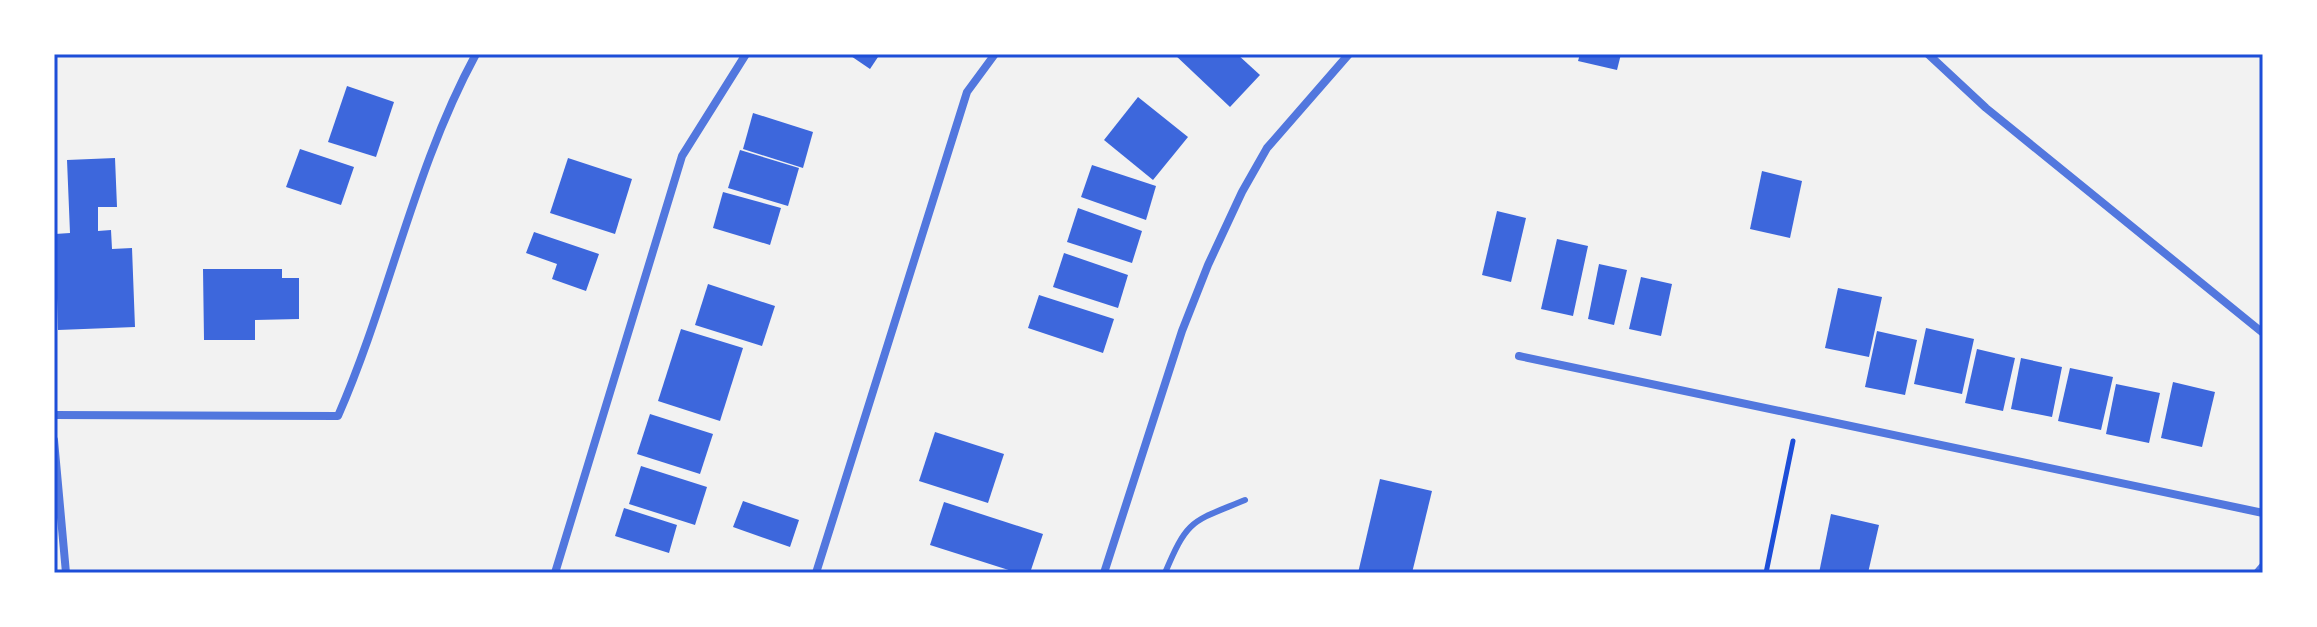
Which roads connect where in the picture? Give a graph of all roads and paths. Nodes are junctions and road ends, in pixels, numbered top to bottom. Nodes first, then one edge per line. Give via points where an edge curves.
1 (476, 54) edge
2 (746, 54) edge
3 (995, 54) edge
4 (1349, 54) edge
5 (1928, 54) edge
6 (2263, 333) edge
7 (1519, 356) dead end
8 (54, 415) edge
9 (1799, 415) junction
10 (54, 440) edge
11 (1245, 500) dead end
12 (2263, 513) edge
13 (2263, 566) edge
14 (66, 573) edge
15 (555, 573) edge
16 (816, 573) edge
17 (1104, 573) edge
18 (1165, 573) edge
19 (1766, 573) edge
20 (2257, 573) edge

1 - 8 street via 426,164 363,359 338,416
2 - 15 street via 682,156
3 - 16 street via 967,92
4 - 17 street via 1267,148 1242,192 1182,331
5 - 6 street via 1986,108
7 - 9 street
9 - 12 street
9 - 19 path
10 - 14 street
11 - 18 lane via 1195,521 1181,536
13 - 20 street

